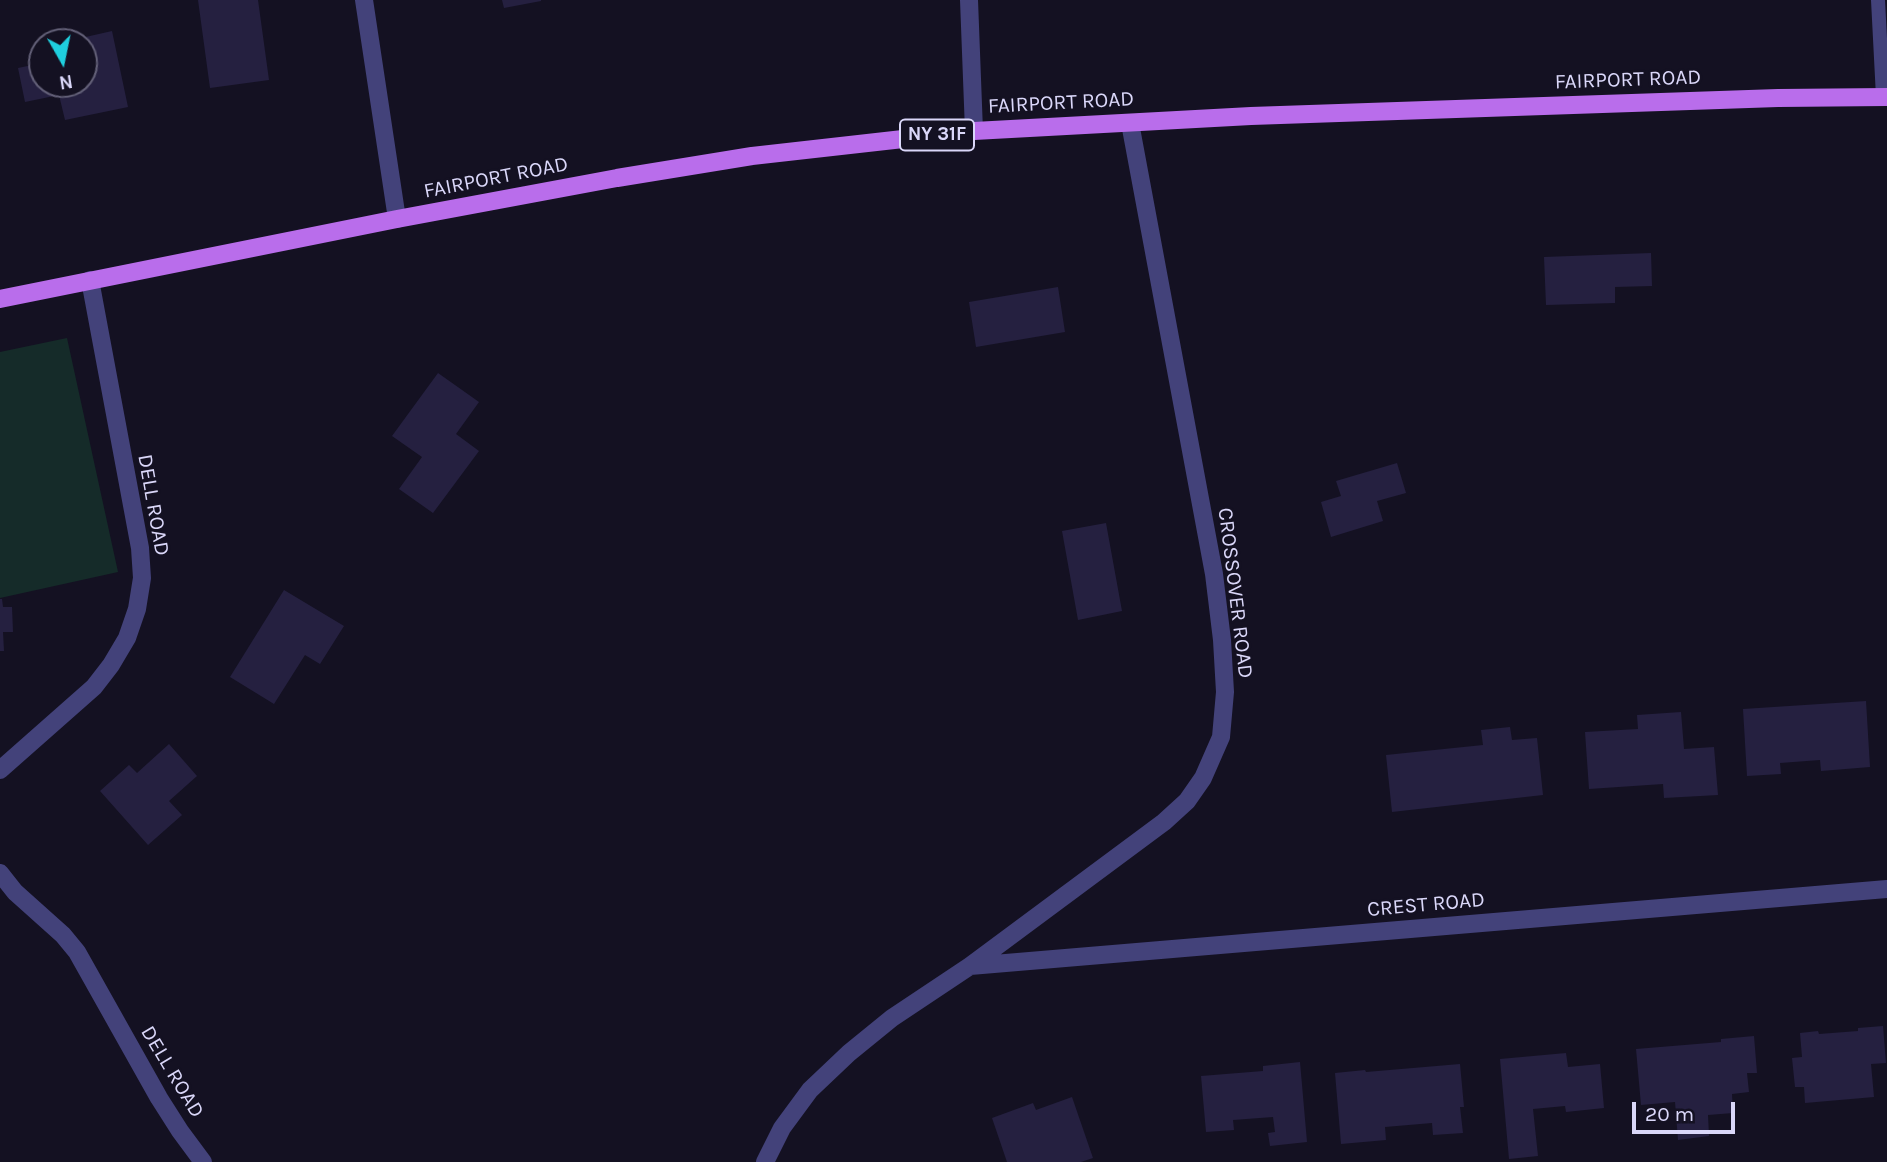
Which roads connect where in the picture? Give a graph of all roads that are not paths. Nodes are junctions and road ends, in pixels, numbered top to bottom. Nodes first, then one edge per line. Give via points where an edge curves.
1 (364, 0) edge
2 (969, 0) edge
3 (1878, 0) edge
4 (1885, 97) edge
5 (1130, 122) junction
6 (974, 131) junction
7 (397, 219) junction
8 (90, 280) junction
9 (0, 299) edge
10 (0, 770) edge
11 (0, 873) edge
12 (1887, 889) edge
13 (970, 966) junction
14 (204, 1162) edge
15 (765, 1162) edge

1 - 7 street
2 - 6 street
3 - 4 lane
4 - 5 main road, FAIRPORT ROAD / NY 31F
5 - 6 main road, FAIRPORT ROAD / NY 31F
5 - 13 street, CROSSOVER ROAD via 1213,574 1225,692 1221,737 1203,778 1164,822
6 - 7 main road, FAIRPORT ROAD / NY 31F via 752,156
7 - 8 main road, FAIRPORT ROAD / NY 31F
8 - 9 main road, FAIRPORT ROAD / NY 31F
8 - 10 street, DELL ROAD via 140,548 137,609 127,638 94,687
11 - 14 street, DELL ROAD via 77,952 159,1098
12 - 13 street, CREST ROAD
13 - 15 street, CROSSOVER ROAD via 892,1018 810,1090 782,1128

